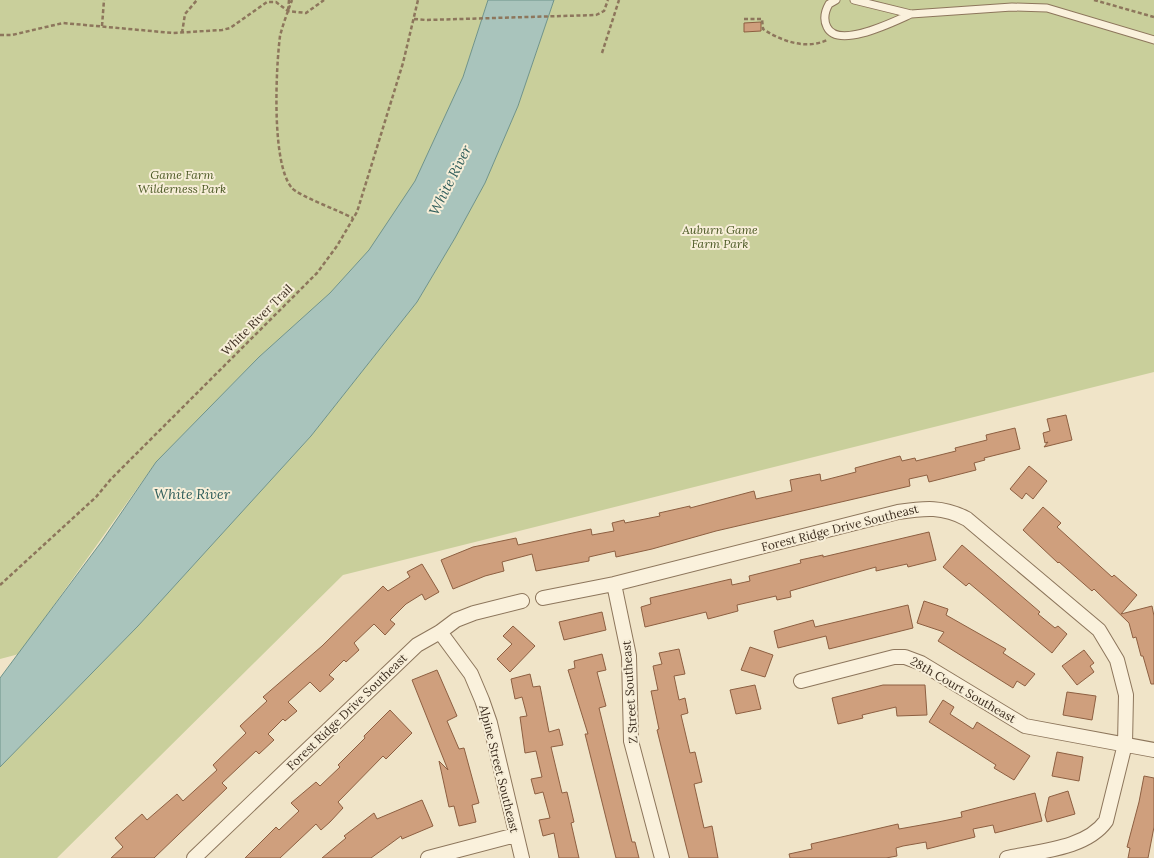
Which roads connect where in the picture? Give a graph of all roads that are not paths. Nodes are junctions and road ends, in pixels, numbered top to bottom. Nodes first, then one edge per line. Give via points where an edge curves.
1 (836, 0) edge
2 (854, 0) edge
3 (911, 14) junction
4 (1154, 40) edge
5 (614, 584) junction
6 (543, 598) dead end
7 (522, 601) dead end
8 (440, 632) junction
9 (801, 681) dead end
10 (1125, 744) junction
11 (1154, 750) edge
12 (516, 835) junction
13 (1057, 853) edge
14 (194, 858) edge
15 (428, 858) edge
16 (522, 858) edge
17 (662, 858) edge
18 (1007, 858) edge

1 - 3 lane via 829,4 825,19 827,28 834,34 865,33
2 - 3 lane
3 - 4 lane via 1012,7 1047,8
5 - 6 street, Forest Ridge Drive Southeast
5 - 10 street, Forest Ridge Drive Southeast via 898,512 931,507 946,509 967,519 1099,630 1109,643 1126,695
5 - 17 street, Z Street Southeast via 630,656 631,741
7 - 8 street, Forest Ridge Drive Southeast via 474,613 456,620
8 - 12 street, Alpine Street Southeast via 471,674 482,700
8 - 14 street, Forest Ridge Drive Southeast via 417,645
9 - 10 street, 28th Court Southeast via 905,657 934,670 1024,726
10 - 11 street, 28th Court Southeast
10 - 13 street, Forest Ridge Drive Southeast via 1106,820 1093,835
12 - 15 street
12 - 16 street, Alpine Street Southeast
13 - 18 street, Forest Ridge Drive Southeast

